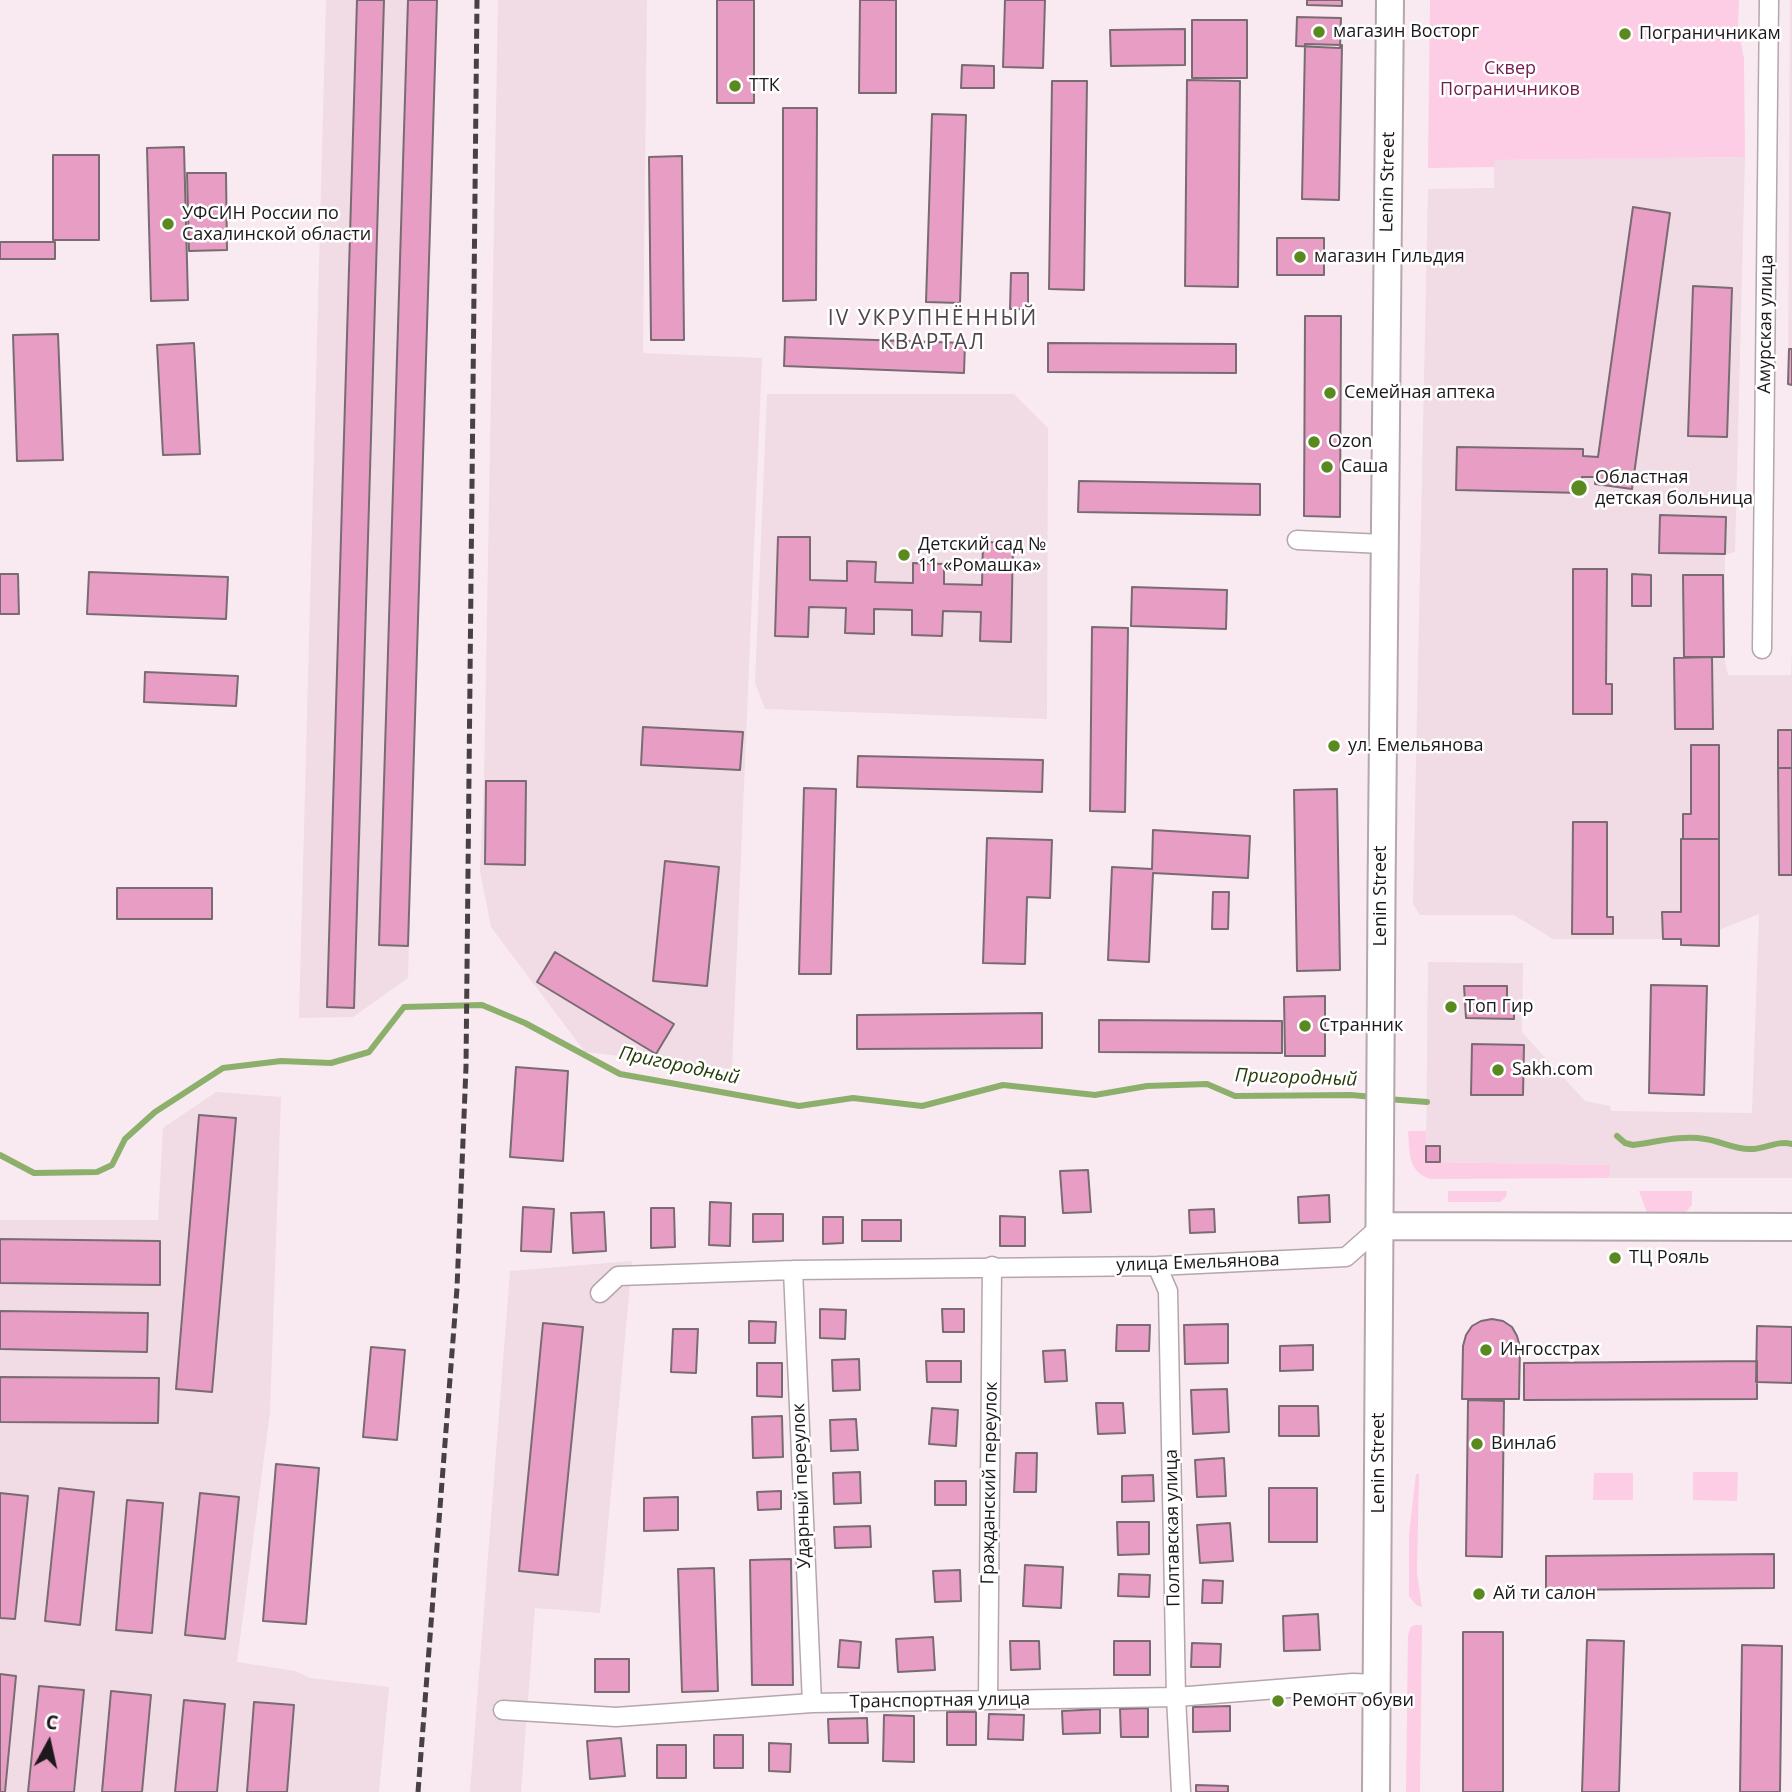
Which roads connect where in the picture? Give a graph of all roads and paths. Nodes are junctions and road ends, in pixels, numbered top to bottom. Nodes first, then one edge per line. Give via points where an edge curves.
1 (1390, 0) edge
2 (1769, 0) edge
3 (1297, 540) dead end
4 (1383, 544) junction
5 (1762, 649) dead end
6 (1381, 1226) junction
7 (1792, 1227) edge
8 (992, 1266) junction
9 (1157, 1266) junction
10 (793, 1270) junction
11 (600, 1293) dead end
12 (1377, 1684) junction
13 (1176, 1697) junction
14 (988, 1700) junction
15 (812, 1703) junction
16 (503, 1710) dead end
17 (1181, 1792) edge
18 (1376, 1792) edge

1 - 4 main road, Lenin Street
2 - 5 street, Амурская улица
3 - 4 street
4 - 6 main road, Lenin Street
6 - 7 main road
6 - 9 street, улица Емельянова via 1346,1257
6 - 12 main road, Lenin Street
8 - 9 street, улица Емельянова
8 - 10 street, улица Емельянова
8 - 14 street, Гражданский переулок
9 - 13 street, Полтавская улица via 1168,1291
10 - 11 street, улица Емельянова via 618,1276
10 - 15 street, Ударный переулок
12 - 13 street, Транспортная улица
12 - 18 main road, Lenin Street
13 - 14 street, Транспортная улица
13 - 17 street, Полтавская улица
14 - 15 street, Транспортная улица
15 - 16 street, Транспортная улица via 616,1717

